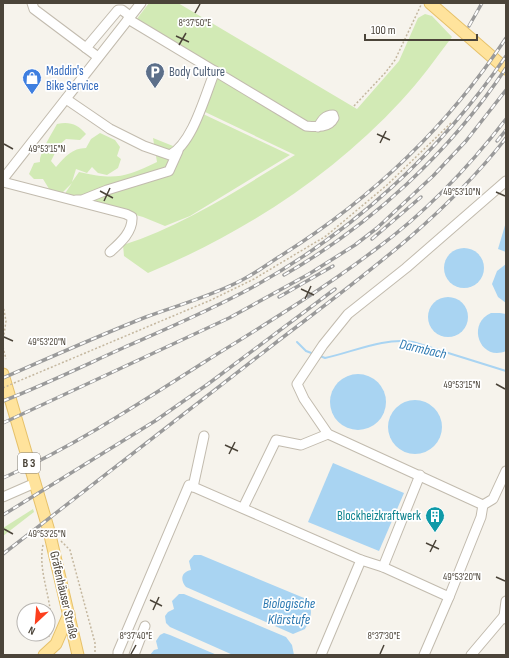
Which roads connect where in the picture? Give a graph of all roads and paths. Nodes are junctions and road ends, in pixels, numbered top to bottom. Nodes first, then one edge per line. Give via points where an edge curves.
1 (32, 3) edge
2 (140, 3) edge
3 (422, 3) edge
4 (430, 3) edge
5 (129, 18) junction
6 (86, 48) junction
7 (98, 57) junction
8 (506, 69) edge
9 (215, 71) junction
10 (66, 98) junction
11 (354, 106) dead end
12 (451, 123) dead end
13 (318, 127) dead end
14 (178, 151) junction
15 (3, 181) edge
16 (506, 181) edge
17 (69, 200) junction
18 (110, 252) dead end
19 (3, 306) edge
20 (3, 341) edge
21 (3, 347) edge
22 (6, 359) dead end
23 (3, 374) edge
24 (3, 388) edge
25 (328, 434) junction
26 (204, 436) dead end
27 (506, 471) edge
28 (420, 475) junction
29 (35, 483) junction
30 (193, 487) junction
31 (3, 497) edge
32 (483, 505) junction
33 (243, 508) junction
34 (59, 539) dead end
35 (44, 541) dead end
36 (361, 560) junction
37 (383, 567) junction
38 (449, 597) junction
39 (506, 601) edge
40 (48, 602) edge
41 (69, 614) junction
42 (505, 617) edge
43 (146, 626) dead end
44 (44, 655) edge
45 (78, 655) edge
46 (95, 655) edge
47 (118, 655) edge
48 (134, 655) edge
49 (321, 655) edge
50 (424, 655) edge
51 (471, 655) edge

1 - 6 street via 34,9
2 - 5 street
3 - 11 path via 395,60
4 - 8 main road
5 - 6 street via 122,10 118,10
5 - 7 street
5 - 9 street
6 - 7 street
7 - 10 street
9 - 13 street via 306,126
9 - 14 street via 186,139
10 - 14 street via 110,129 144,146 170,155
10 - 15 street via 18,153
12 - 24 path, bridge via 387,185 326,236 254,279 211,300
14 - 17 street via 169,171 82,200
15 - 17 street
16 - 25 street via 406,268 348,314 323,345 297,384
17 - 18 street via 132,217 132,225 122,241
19 - 20 path via 6,320
21 - 22 path
23 - 29 main road, Gräfenhäuser Straße / B 3
25 - 28 street
25 - 33 street via 301,445 276,440
26 - 30 street
27 - 32 street via 493,500
28 - 32 street
28 - 37 street
29 - 31 street
29 - 41 main road, Gräfenhäuser Straße / B 3
30 - 33 street
30 - 47 street via 189,485
32 - 38 street via 481,517
33 - 36 street
34 - 46 path via 70,550 95,643
35 - 40 path via 40,558
36 - 37 street
36 - 49 street
37 - 38 street
38 - 50 street
39 - 42 street
41 - 44 main road via 56,644
41 - 45 main road, Gräfenhäuser Straße / B 3
42 - 51 street
43 - 48 street

